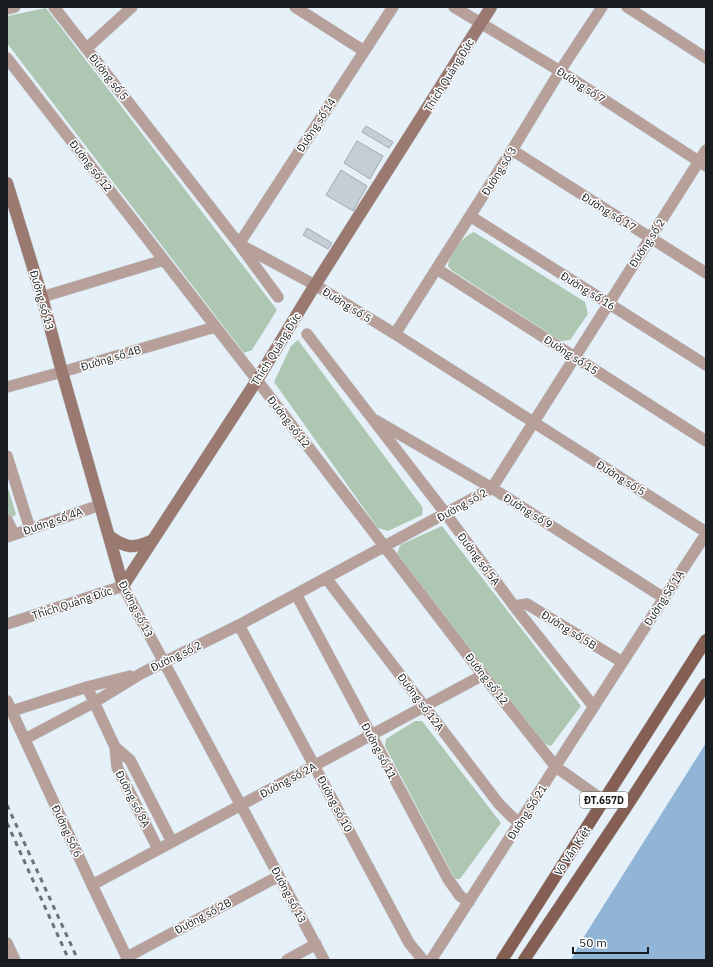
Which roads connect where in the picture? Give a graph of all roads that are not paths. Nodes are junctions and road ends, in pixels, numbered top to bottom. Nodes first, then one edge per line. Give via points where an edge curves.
1 (15, 7) edge
2 (54, 7) edge
3 (132, 7) edge
4 (295, 7) edge
5 (393, 7) edge
6 (454, 7) edge
7 (492, 7) edge
8 (602, 7) edge
9 (627, 7) edge
10 (7, 9) edge
11 (481, 24) junction
12 (87, 48) junction
13 (364, 51) junction
14 (7, 58) edge
15 (706, 58) edge
16 (560, 71) junction
17 (512, 150) junction
18 (706, 150) edge
19 (702, 164) edge
20 (7, 183) edge
21 (470, 216) junction
22 (650, 238) junction
23 (239, 244) junction
24 (164, 260) junction
25 (437, 269) junction
26 (706, 273) edge
27 (315, 285) junction
28 (42, 297) junction
29 (278, 298) dead end
30 (608, 304) junction
31 (215, 327) junction
32 (307, 334) dead end
33 (395, 334) junction
34 (576, 357) junction
35 (706, 365) edge
36 (62, 372) junction
37 (257, 380) junction
38 (7, 387) edge
39 (370, 416) junction
40 (534, 423) junction
41 (706, 441) edge
42 (7, 456) edge
43 (492, 488) junction
44 (100, 505) junction
45 (446, 514) junction
46 (7, 520) edge
47 (30, 529) junction
48 (706, 533) edge
49 (10, 535) edge
50 (109, 536) junction
51 (151, 541) junction
52 (385, 547) junction
53 (326, 578) junction
54 (123, 586) junction
55 (296, 594) junction
56 (664, 598) junction
57 (514, 606) junction
58 (7, 624) edge
59 (239, 625) junction
60 (706, 640) edge
61 (622, 662) junction
62 (164, 663) junction
63 (142, 673) junction
64 (483, 675) junction
65 (706, 684) edge
66 (87, 687) junction
67 (93, 703) junction
68 (9, 706) edge
69 (424, 707) junction
70 (594, 707) junction
71 (371, 735) junction
72 (25, 739) junction
73 (115, 747) junction
74 (314, 766) junction
75 (556, 767) junction
76 (604, 801) junction
77 (241, 805) junction
78 (623, 812) junction
79 (519, 823) junction
80 (172, 842) junction
81 (158, 849) junction
82 (279, 876) junction
83 (92, 885) junction
84 (469, 902) junction
85 (7, 943) edge
86 (316, 944) junction
87 (127, 958) edge
88 (15, 960) edge
89 (287, 960) edge
90 (324, 960) edge
91 (422, 960) edge
92 (431, 960) edge
93 (502, 960) edge
94 (524, 960) edge

1 - 10 street
2 - 12 street, Đường số 5
3 - 12 street
4 - 13 street
5 - 13 street, Đường số 14
6 - 11 street, Đường số 7
7 - 11 street, Thích Quảng Đức
8 - 16 street, Đường số 3
9 - 15 street
11 - 16 street, Đường số 7
11 - 27 street, Thích Quảng Đức
12 - 23 street, Đường số 5
13 - 23 street, Đường số 14
14 - 24 street, Đường số 12
16 - 17 street, Đường số 3
16 - 19 street, Đường số 7
17 - 21 street, Đường số 3
17 - 22 street, Đường số 17
18 - 19 street, Đường số 2
19 - 22 street, Đường số 2
20 - 28 street, Đường số 13
21 - 25 street, Đường số 3
21 - 30 street, Đường số 16
22 - 26 street, Đường số 17
22 - 30 street, Đường số 2
23 - 27 street, Đường số 5
23 - 29 street
24 - 28 street
24 - 31 street, Đường số 12
25 - 33 street, Đường số 3
25 - 34 street, Đường số 15
27 - 33 street, Đường số 5
27 - 37 street, Thích Quảng Đức
28 - 36 street, Đường số 13
30 - 34 street, Đường số 2
30 - 35 street, Đường số 16
31 - 36 street, Đường số 4B
31 - 37 street, Đường số 12
32 - 39 street, Đường số 5A
33 - 40 street, Đường số 5
34 - 40 street, Đường số 2
34 - 41 street, Đường số 15
36 - 38 street, Đường số 4B
36 - 44 street, Đường số 13
37 - 51 street, Thích Quảng Đức
37 - 52 street, Đường số 12
39 - 43 street, Đường số 9
39 - 45 street, Đường số 5A
40 - 43 street, Đường số 2
40 - 48 street, Đường số 5
42 - 47 street
43 - 45 street, Đường số 2
43 - 56 street, Đường số 9
44 - 47 street, Đường số 4A
44 - 50 street, Đường số 13
45 - 52 street, Đường số 2
45 - 57 street, Đường số 5A
46 - 49 street
47 - 49 street, Đường số 4A
48 - 56 street, Đường Số 1A
50 - 51 street via 128,546 137,547
50 - 54 street, Đường số 13
51 - 54 street, Thích Quảng Đức
52 - 53 street, Đường số 2
52 - 64 street, Đường số 12
53 - 55 street, Đường số 2
53 - 69 street, Đường số 12A
54 - 58 street, Thích Quảng Đức
54 - 62 street, Đường số 13
55 - 59 street, Đường số 2
55 - 71 street, Đường số 11
56 - 61 street, Đường Số 1A
57 - 61 street, Đường số 5B via 527,604
57 - 70 street, Đường số 5A
59 - 62 street, Đường số 2
59 - 74 street, Đường số 10
60 - 76 main road, Võ Văn Kiệt / ĐT.657D
61 - 70 street, Đường Số 21
62 - 63 street, Đường số 2
62 - 77 street, Đường số 13
63 - 66 street, Đường số 2
63 - 67 street, Đường số 2
64 - 69 street, Đường số 2A
64 - 75 street, Đường số 12
65 - 78 main road, Võ Văn Kiệt / ĐT.657D
66 - 67 street, Đường số 8A
66 - 68 street, Đường số 2
67 - 72 street, Đường số 2
67 - 73 street, Đường số 8A
68 - 72 street, Đường Số 6
69 - 71 street, Đường số 2A
69 - 79 street, Đường số 12A via 499,804
70 - 75 street, Đường Số 21
71 - 74 street, Đường số 2A
71 - 84 street, Đường số 11 via 448,879 460,896
72 - 83 street, Đường Số 6
73 - 80 street, Đường số 8A via 130,760
73 - 81 street, Đường số 8A via 117,767
74 - 77 street, Đường số 2A
74 - 91 street, Đường số 10 via 409,943
75 - 76 street, Đường số 12
75 - 79 street, Đường Số 21
76 - 78 main road
76 - 93 main road, Võ Văn Kiệt / ĐT.657D
77 - 80 street, Đường số 2A
77 - 82 street, Đường số 13
78 - 94 main road, Võ Văn Kiệt / ĐT.657D
79 - 84 street, Đường Số 21
80 - 81 street, Đường số 2A
81 - 83 street, Đường số 2A
82 - 86 street, Đường số 13
82 - 87 street, Đường số 2B
83 - 87 street, Đường Số 6
84 - 92 street, Đường Số 21
85 - 88 street
86 - 89 street
86 - 90 street, Đường số 13

